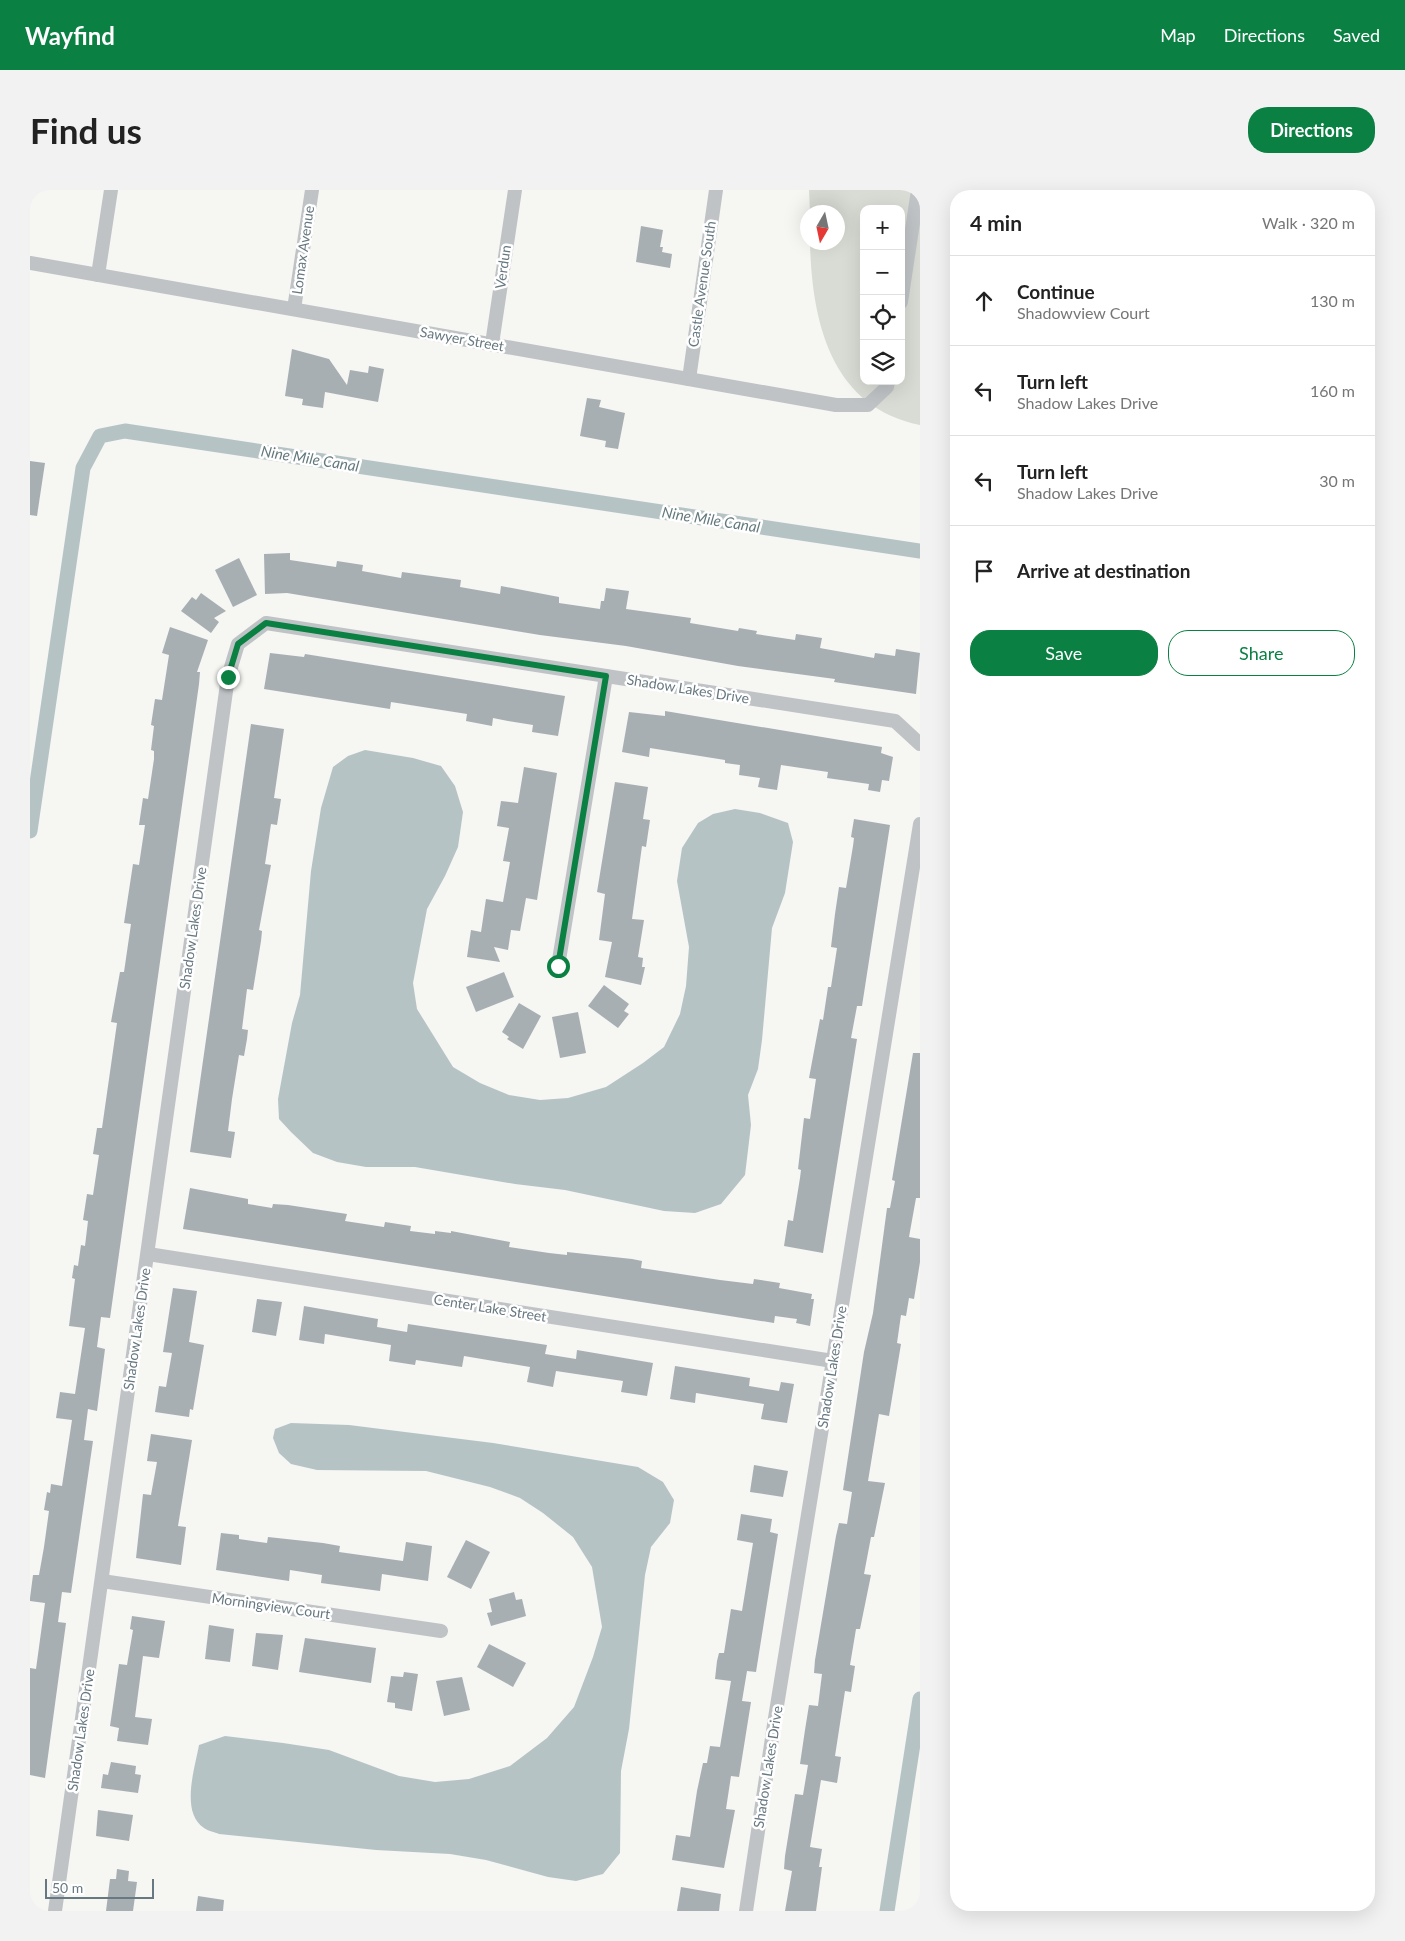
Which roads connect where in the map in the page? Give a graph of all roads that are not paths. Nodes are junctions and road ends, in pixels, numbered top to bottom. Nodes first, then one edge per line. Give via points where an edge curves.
1 (111, 190) edge
2 (312, 190) edge
3 (514, 190) edge
4 (716, 190) edge
5 (918, 190) edge
6 (30, 264) edge
7 (98, 276) junction
8 (902, 295) edge
9 (294, 310) junction
10 (492, 344) junction
11 (689, 379) junction
12 (887, 385) edge
13 (606, 676) junction
14 (920, 744) edge
15 (920, 824) edge
16 (558, 966) dead end
17 (148, 1254) junction
18 (833, 1361) junction
19 (102, 1581) junction
20 (441, 1631) dead end
21 (55, 1911) edge
22 (746, 1911) edge

1 - 7 street
2 - 9 street, Lomax Avenue
3 - 10 street, Verdun
4 - 11 street, Castle Avenue South
5 - 8 street
6 - 7 street, Sawyer Street
7 - 9 street, Sawyer Street
9 - 10 street, Sawyer Street
10 - 11 street, Sawyer Street
11 - 12 street, Sawyer Street via 852,407 868,405
13 - 14 street, Shadow Lakes Drive via 895,721
13 - 16 street
13 - 17 street, Shadow Lakes Drive via 266,623 238,644 228,677
15 - 18 street, Shadow Lakes Drive
17 - 18 street, Center Lake Street
17 - 19 street, Shadow Lakes Drive
18 - 22 street, Shadow Lakes Drive
19 - 20 street, Morningview Court
19 - 21 street, Shadow Lakes Drive

